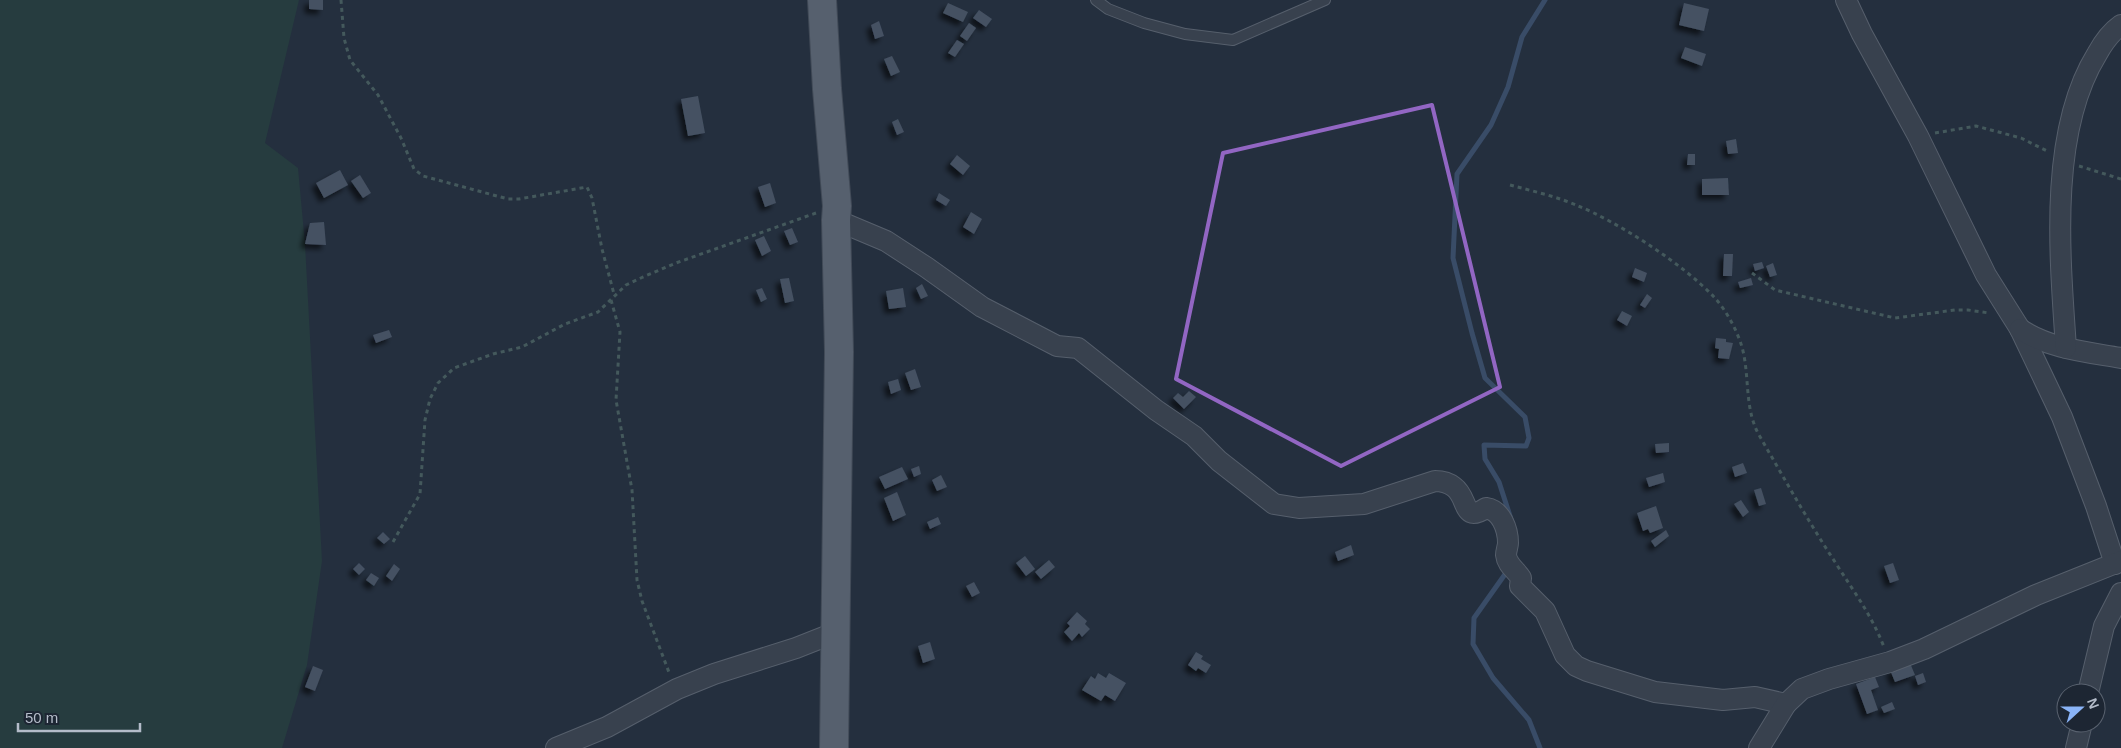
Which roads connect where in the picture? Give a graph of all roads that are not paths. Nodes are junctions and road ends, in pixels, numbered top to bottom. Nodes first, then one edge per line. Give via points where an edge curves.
1 (822, 0) edge
2 (1096, 0) edge
3 (1325, 0) edge
4 (1846, 0) edge
5 (2121, 25) edge
6 (836, 213) junction
7 (2020, 330) junction
8 (2066, 348) junction
9 (2121, 358) edge
10 (2118, 562) edge
11 (2121, 593) edge
12 (834, 633) junction
13 (2090, 683) edge
14 (1786, 704) junction
15 (2080, 733) edge
16 (556, 748) edge
17 (834, 748) edge
18 (1759, 748) edge
19 (2076, 748) edge

1 - 6 main road
2 - 3 lane via 1108,10 1144,24 1185,34 1233,40
4 - 7 street via 1986,274
5 - 8 street via 2104,43 2078,89 2063,160 2062,281
6 - 12 main road via 838,352
6 - 14 street via 886,240 982,308 1057,346 1078,348 1194,436 1219,461 1274,504 1299,508 1364,504 1443,481 1454,487 1472,514 1486,508 1496,512 1508,541 1506,555 1510,566 1521,578 1520,586 1545,611 1565,655 1576,666 1654,692 1722,700 1756,697
7 - 8 street via 2035,339
7 - 10 street via 2062,417
8 - 9 street
10 - 14 street via 2036,595 1890,662 1829,678 1802,689
11 - 13 street via 2104,626
12 - 16 street via 677,689 607,727
12 - 17 main road
14 - 18 street
15 - 19 street

